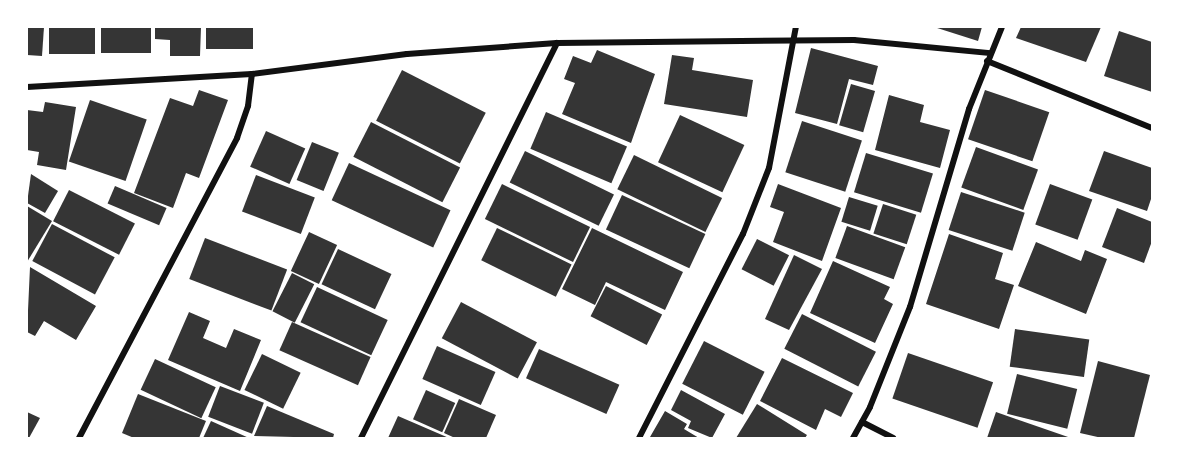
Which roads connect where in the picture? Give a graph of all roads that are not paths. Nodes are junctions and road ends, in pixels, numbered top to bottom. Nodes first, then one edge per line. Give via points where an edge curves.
1 (796, 27) edge
2 (1002, 27) edge
3 (796, 40) junction
4 (556, 43) junction
5 (990, 54) junction
6 (987, 61) junction
7 (252, 74) junction
8 (27, 87) edge
9 (1152, 128) edge
10 (862, 422) junction
11 (79, 438) edge
12 (361, 438) edge
13 (639, 438) edge
14 (853, 438) edge
15 (892, 438) edge

1 - 3 street
2 - 5 street
3 - 4 street
3 - 5 street via 854,40
3 - 13 street via 769,168 743,234
4 - 7 street via 407,54
4 - 12 street
5 - 6 street
6 - 9 street
6 - 10 street via 910,307
7 - 8 street
7 - 11 street via 248,106 237,138
10 - 14 street
10 - 15 street

